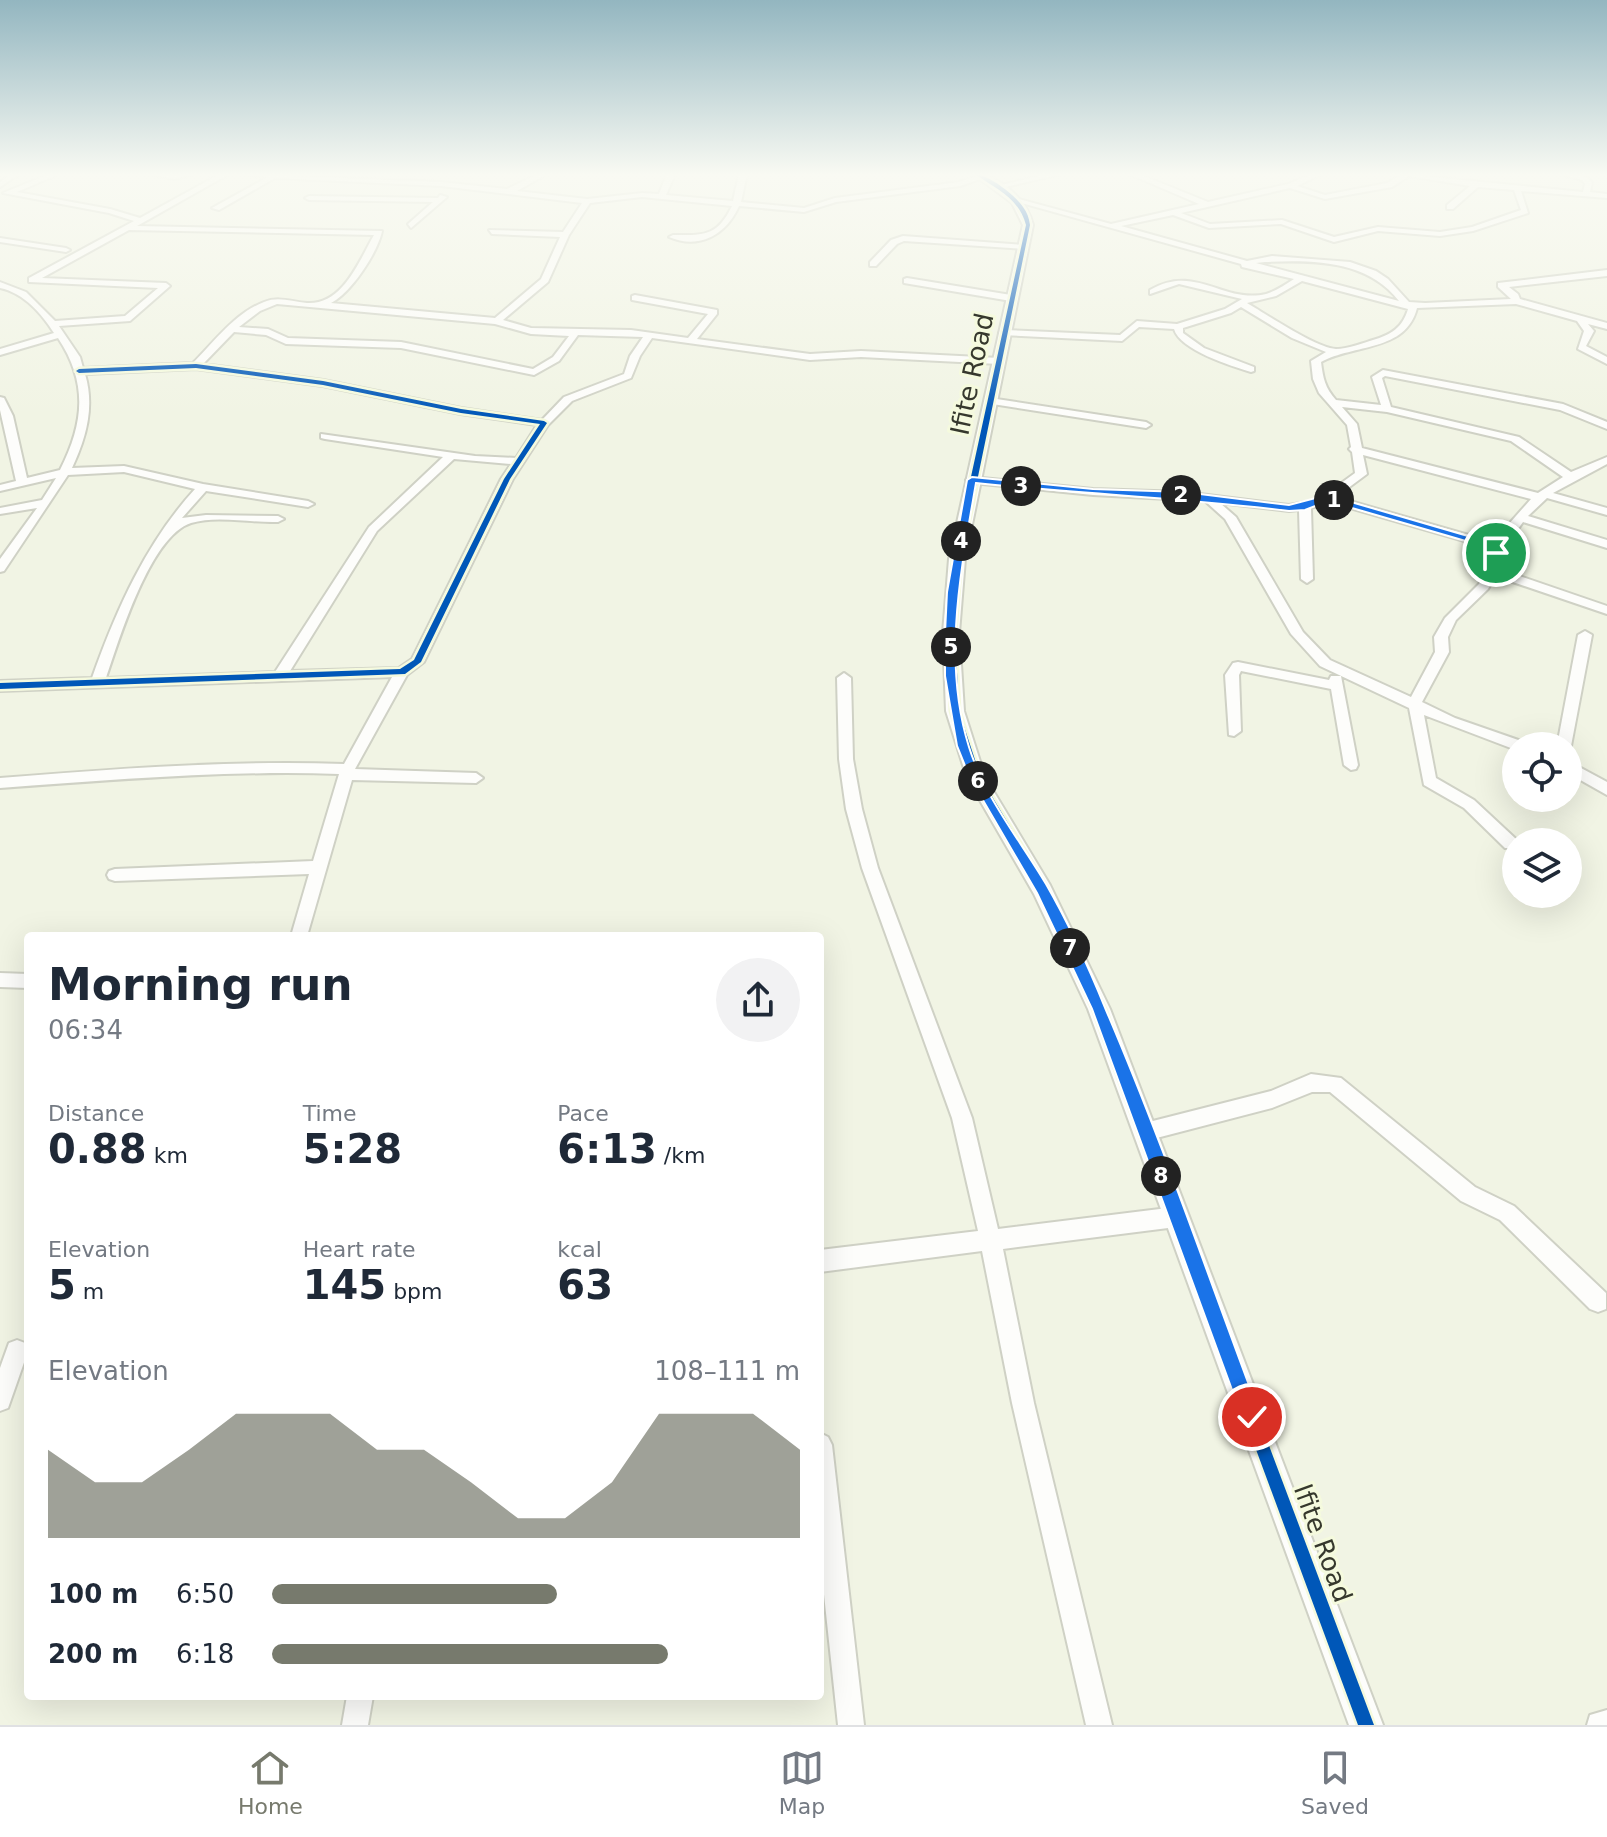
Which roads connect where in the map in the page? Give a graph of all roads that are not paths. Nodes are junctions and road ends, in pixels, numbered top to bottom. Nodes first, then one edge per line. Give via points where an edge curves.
1 (77, 254) edge
2 (366, 254) edge
3 (556, 254) edge
4 (882, 254) edge
5 (1022, 254) edge
6 (1208, 254) edge
7 (873, 264) dead end
8 (1245, 265) junction
9 (1607, 273) edge
10 (32, 280) junction
11 (1299, 280) junction
12 (907, 281) dead end
13 (6, 287) edge
14 (1153, 292) dead end
15 (635, 298) dead end
16 (1011, 298) junction
17 (1247, 301) junction
18 (1516, 301) junction
19 (320, 305) junction
20 (1411, 306) junction
21 (497, 321) junction
22 (1581, 321) junction
23 (52, 324) junction
24 (1607, 326) edge
25 (1178, 327) junction
26 (234, 329) junction
27 (576, 332) junction
28 (1004, 333) junction
29 (61, 334) junction
30 (649, 335) junction
31 (690, 341) junction
32 (0, 352) edge
33 (1335, 352) junction
34 (999, 361) junction
35 (1607, 361) edge
36 (196, 366) junction
37 (1251, 369) dead end
38 (79, 371) junction
39 (0, 400) edge
40 (990, 401) junction
41 (1333, 403) junction
42 (1387, 409) junction
43 (544, 423) junction
44 (1146, 425) dead end
45 (1607, 426) edge
46 (4, 427) edge
47 (325, 436) dead end
48 (1354, 449) junction
49 (451, 456) junction
50 (1607, 460) edge
51 (519, 461) junction
52 (66, 472) junction
53 (1570, 476) junction
54 (972, 480) junction
55 (22, 483) junction
56 (203, 487) junction
57 (0, 488) edge
58 (1545, 496) junction
59 (1205, 497) junction
60 (1327, 498) junction
61 (45, 503) junction
62 (308, 504) dead end
63 (1305, 507) junction
64 (0, 511) edge
65 (1607, 512) edge
66 (1522, 518) junction
67 (278, 519) dead end
68 (174, 528) junction
69 (1607, 544) edge
70 (1493, 548) junction
71 (0, 568) edge
72 (1493, 571) junction
73 (1307, 579) dead end
74 (1607, 610) edge
75 (1585, 635) dead end
76 (1334, 669) junction
77 (402, 672) junction
78 (279, 676) junction
79 (844, 678) dead end
80 (98, 681) junction
81 (0, 686) edge
82 (1337, 686) junction
83 (1415, 703) junction
84 (1234, 731) dead end
85 (1567, 732) edge
86 (1502, 740) edge
87 (1351, 765) dead end
88 (347, 771) junction
89 (1582, 774) edge
90 (476, 778) dead end
91 (0, 783) edge
92 (1607, 789) edge
93 (1502, 835) edge
94 (320, 867) junction
95 (115, 875) dead end
96 (300, 932) edge
97 (0, 980) edge
98 (24, 981) edge
99 (1145, 1132) junction
100 (1176, 1217) junction
101 (989, 1239) junction
102 (824, 1260) edge
103 (1598, 1301) dead end
104 (15, 1351) edge
105 (0, 1400) edge
106 (824, 1481) edge
107 (359, 1700) edge
108 (1607, 1723) edge
109 (355, 1725) edge
110 (851, 1725) edge
111 (1099, 1725) edge
112 (1366, 1725) edge
113 (1600, 1725) edge

1 - 10 street
2 - 19 street via 344,290
3 - 21 street via 545,280
4 - 7 street
5 - 16 street, Ifite Road
6 - 8 street
8 - 11 street
8 - 20 street via 1265,258 1337,260 1375,272
9 - 18 street via 1501,285
10 - 13 street
10 - 23 street via 166,286 127,319
11 - 17 street
11 - 20 street
12 - 16 street
13 - 23 street
14 - 17 street via 1164,284 1193,283
15 - 31 street via 714,312
16 - 28 street, Ifite Road
17 - 25 street
17 - 33 street via 1295,336
18 - 20 street
18 - 22 street
19 - 21 street
19 - 26 street via 270,302
20 - 33 street via 1406,325 1392,334 1370,346
21 - 27 street
22 - 24 street
22 - 35 street via 1589,331 1581,347
23 - 29 street
25 - 28 street via 1142,323 1119,338
25 - 37 street via 1179,334 1201,350
26 - 27 street via 268,332 286,341 401,345 524,372 549,365
26 - 36 street
27 - 30 street
28 - 34 street, Ifite Road
29 - 32 street
29 - 38 street
30 - 31 street
30 - 43 street via 628,376 568,399
31 - 34 street via 810,357 861,354
33 - 41 street via 1316,361 1318,379
34 - 40 street, Ifite Road
36 - 38 street
36 - 43 street via 313,381
38 - 52 street via 87,400 84,429
39 - 46 street
40 - 44 street
40 - 54 street, Ifite Road
41 - 42 street
41 - 48 street via 1352,424
42 - 45 street via 1377,382 1383,373 1563,407
42 - 53 street via 1529,444 1544,463
43 - 51 street
46 - 55 street
47 - 49 street
48 - 58 street
48 - 60 street via 1359,478
49 - 51 street
49 - 78 street via 373,529
50 - 53 street
51 - 77 street via 417,662
52 - 55 street
52 - 56 street via 145,471
52 - 61 street
53 - 58 street
54 - 59 street
54 - 99 street, Ifite Road via 951,633 953,699 963,746 976,778 1043,891 1099,1009
55 - 57 street
56 - 62 street
56 - 68 street via 176,517
58 - 65 street
58 - 66 street
59 - 63 street
59 - 76 street via 1230,517 1298,634
60 - 63 street
60 - 70 street
61 - 64 street
61 - 71 street
63 - 73 street
66 - 69 street
66 - 70 street via 1510,537
67 - 68 street via 195,520
68 - 80 street via 138,576
70 - 72 street via 1498,559
72 - 74 street
72 - 83 street via 1451,618 1441,637 1442,652
75 - 85 street
76 - 82 street
76 - 83 street
77 - 78 street
77 - 88 street
78 - 80 street
79 - 101 street via 846,759 854,809 870,868 962,1118
80 - 81 street
82 - 84 street via 1238,666 1232,675
82 - 87 street
83 - 86 street
83 - 93 street via 1429,781 1469,804
88 - 90 street
88 - 91 street via 286,767
88 - 94 street
89 - 92 street
94 - 95 street
94 - 96 street
97 - 98 street
99 - 100 street, Ifite Road
99 - 103 street via 1272,1099 1311,1083 1334,1084 1468,1194 1507,1213
100 - 101 street
100 - 112 street, Ifite Road
101 - 102 street
101 - 111 street
104 - 105 street
106 - 110 street
107 - 109 street
108 - 113 street

